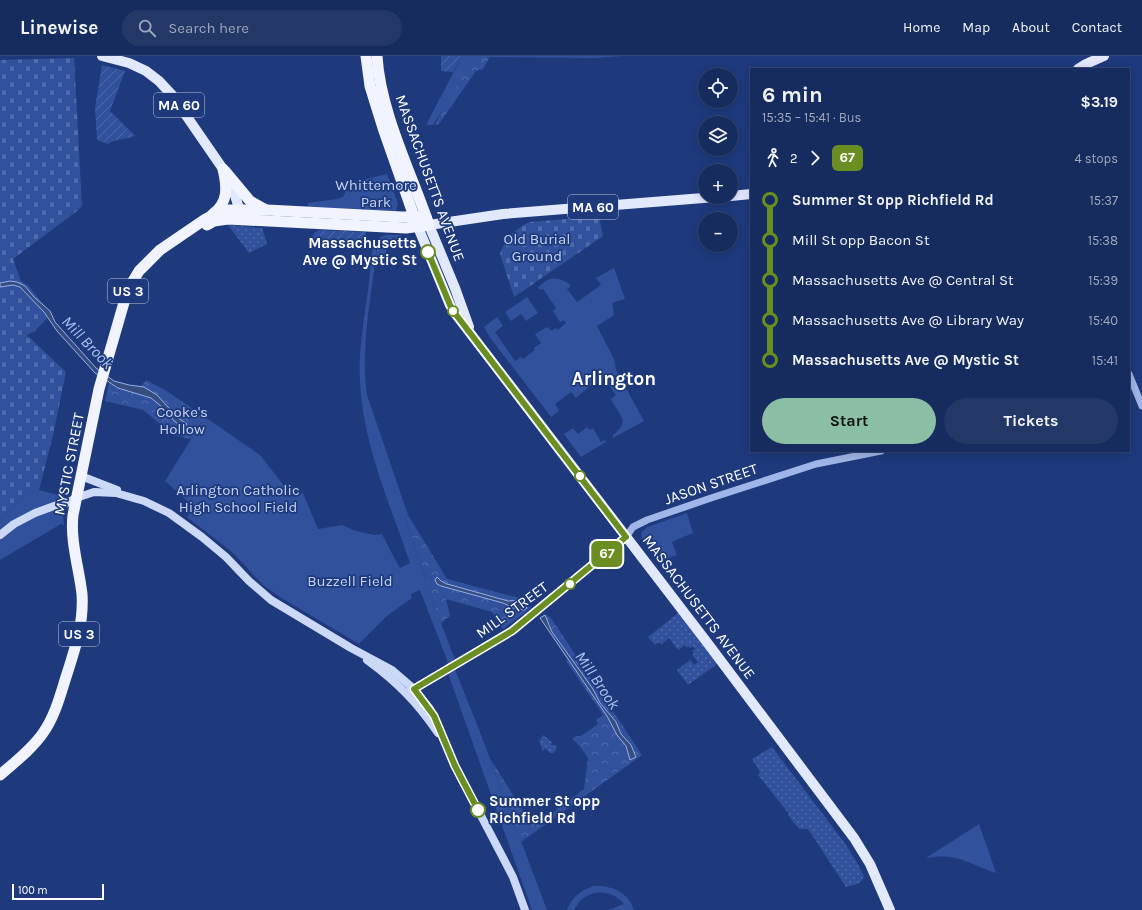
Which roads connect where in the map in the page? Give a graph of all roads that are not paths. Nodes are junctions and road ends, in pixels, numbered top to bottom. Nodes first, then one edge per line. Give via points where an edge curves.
1 (102, 56) edge
2 (366, 56) edge
3 (377, 56) edge
4 (1104, 56) edge
5 (1080, 68) edge
6 (223, 169) junction
7 (750, 194) edge
8 (738, 195) edge
9 (698, 198) edge
10 (266, 210) junction
11 (303, 212) junction
12 (241, 215) junction
13 (204, 220) junction
14 (425, 222) junction
15 (305, 224) junction
16 (184, 234) junction
17 (1131, 384) edge
18 (1142, 406) edge
19 (876, 452) edge
20 (81, 476) junction
21 (76, 498) junction
22 (138, 499) junction
23 (0, 535) edge
24 (626, 537) junction
25 (351, 648) junction
26 (414, 689) junction
27 (407, 693) junction
28 (446, 745) junction
29 (0, 776) edge
30 (526, 910) edge
31 (890, 910) edge

1 - 6 main road, MA 60 via 139,67 159,81
2 - 14 highway, MASSACHUSETTS AVENUE via 370,86 384,131
3 - 14 highway, MASSACHUSETTS AVENUE via 388,111
4 - 5 main road
6 - 10 highway, MA 60 via 250,201
6 - 12 main road, MA 60 via 233,189
6 - 13 highway via 227,190 225,198 220,208
7 - 8 main road
9 - 14 main road, MA 60
10 - 11 highway, MYSTIC STREET / US 3
10 - 12 highway, MYSTIC STREET / US 3
11 - 14 highway, MYSTIC STREET / US 3
11 - 15 highway
12 - 13 highway, MYSTIC STREET / US 3 via 222,211
12 - 15 highway, MYSTIC STREET / US 3
12 - 16 highway, MYSTIC STREET / US 3 via 214,221
13 - 16 highway, MYSTIC STREET / US 3
14 - 15 highway, MYSTIC STREET / US 3 via 406,228
14 - 24 main road, MASSACHUSETTS AVENUE via 450,305
16 - 20 highway, MYSTIC STREET / US 3 via 154,255 133,281 125,299 103,375
17 - 18 street
19 - 24 street, JASON STREET via 816,464 711,498 647,520 633,527
20 - 21 highway, MYSTIC STREET / US 3
20 - 22 main road
21 - 22 main road via 100,492
21 - 23 main road via 66,504 35,513
21 - 29 highway, MYSTIC STREET / US 3 via 72,527 82,593 81,626 77,641 49,723 37,740
22 - 25 main road via 174,516 226,557 264,594
24 - 26 main road, MILL STREET via 512,631
24 - 31 main road, MASSACHUSETTS AVENUE via 860,846 875,873
25 - 26 main road via 388,667
25 - 27 main road
26 - 27 main road, MILL STREET
26 - 28 main road via 428,705
27 - 28 main road
28 - 30 main road via 508,867

